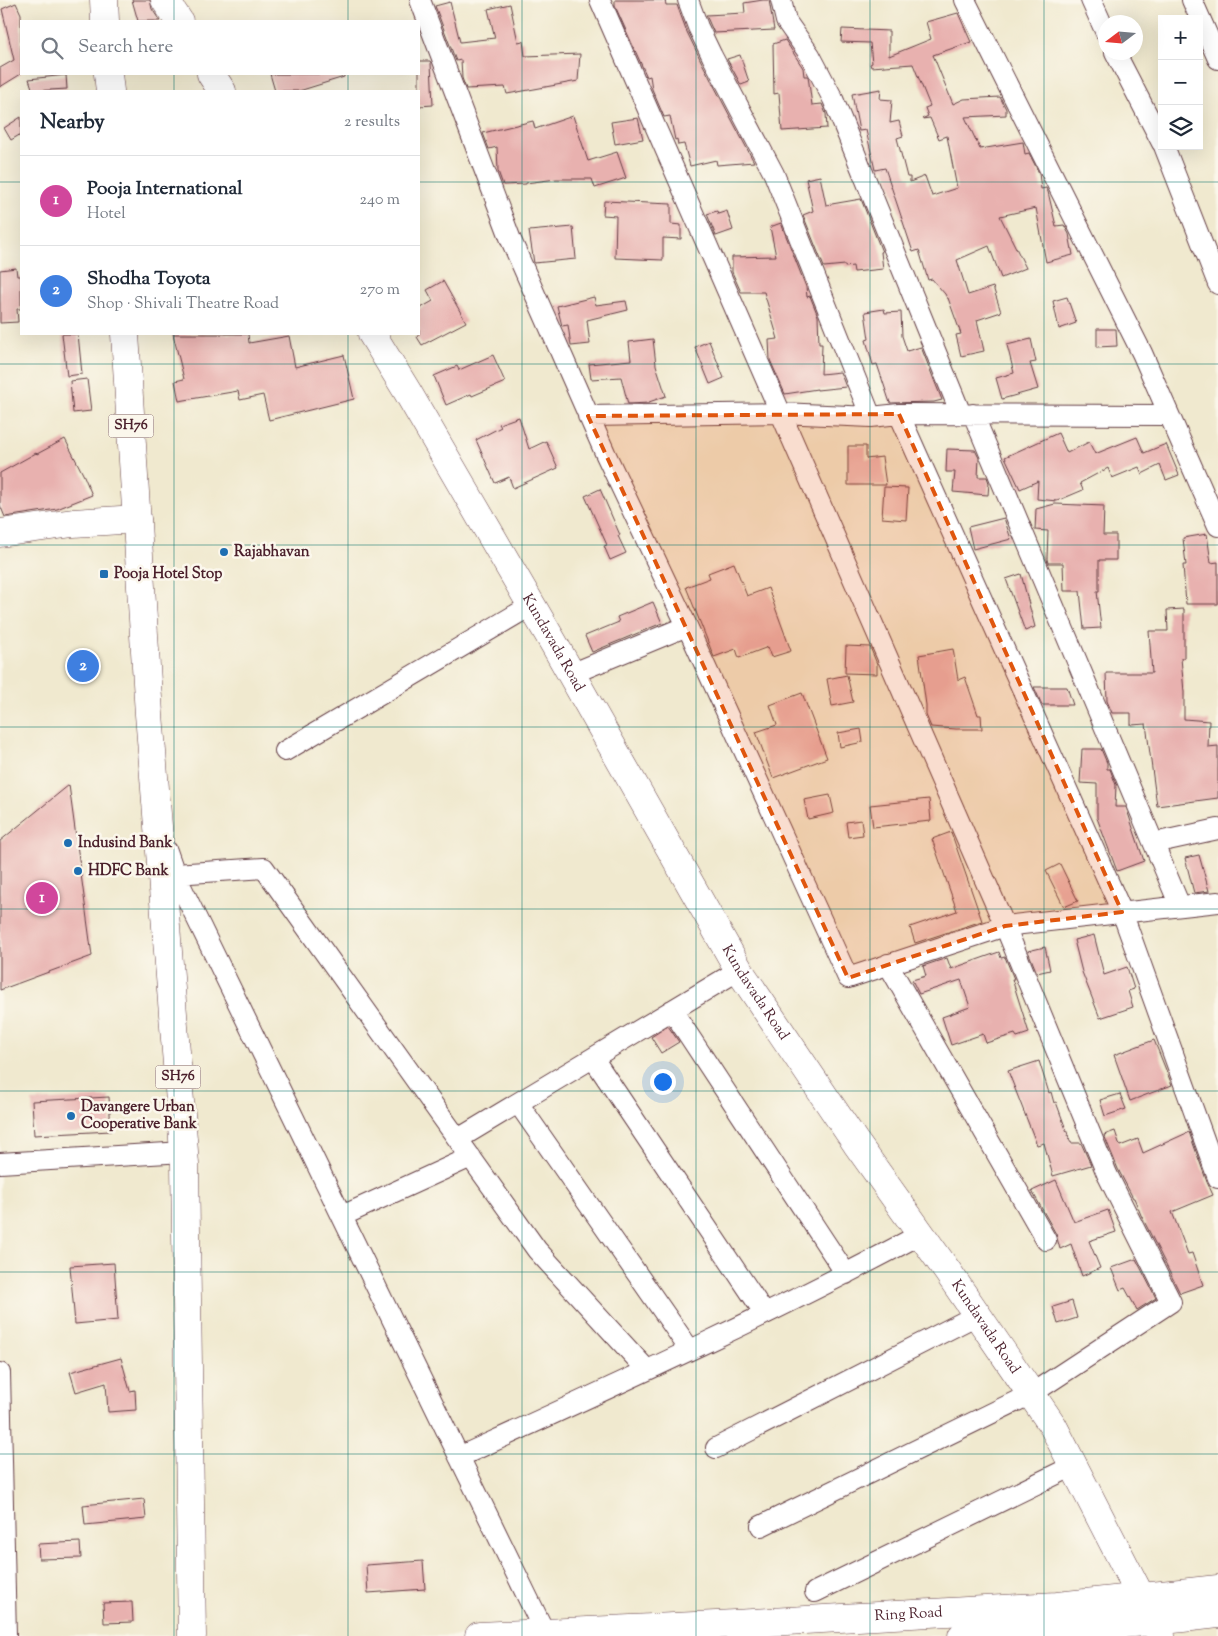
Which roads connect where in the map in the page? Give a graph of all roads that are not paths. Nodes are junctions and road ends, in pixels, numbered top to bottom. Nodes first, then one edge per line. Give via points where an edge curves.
1 (104, 0) edge
2 (165, 0) edge
3 (420, 0) edge
4 (600, 0) edge
5 (688, 0) edge
6 (781, 0) edge
7 (965, 0) edge
8 (1091, 0) edge
9 (1192, 0) edge
10 (1098, 15) edge
11 (105, 20) edge
12 (177, 20) edge
13 (1218, 59) edge
14 (1119, 60) edge
15 (108, 75) edge
16 (213, 75) edge
17 (110, 90) edge
18 (221, 90) edge
19 (1158, 135) edge
20 (1166, 150) edge
21 (1218, 284) edge
22 (125, 335) edge
23 (373, 335) edge
24 (781, 413) junction
25 (899, 414) junction
26 (967, 414) junction
27 (1168, 415) junction
28 (588, 416) junction
29 (871, 417) junction
30 (137, 519) junction
31 (1218, 526) edge
32 (0, 533) edge
33 (532, 605) junction
34 (687, 626) junction
35 (571, 674) junction
36 (285, 750) dead end
37 (158, 824) junction
38 (1218, 829) edge
39 (1154, 843) junction
40 (175, 874) junction
41 (1218, 902) edge
42 (1180, 906) junction
43 (1122, 912) junction
44 (1005, 926) junction
45 (888, 964) junction
46 (739, 970) junction
47 (672, 1010) junction
48 (593, 1058) junction
49 (518, 1103) junction
50 (458, 1139) junction
51 (184, 1152) junction
52 (471, 1157) junction
53 (0, 1163) edge
54 (1218, 1178) edge
55 (342, 1216) junction
56 (920, 1234) junction
57 (1046, 1240) dead end
58 (846, 1274) junction
59 (765, 1314) junction
60 (977, 1315) junction
61 (690, 1350) junction
62 (647, 1370) junction
63 (0, 1373) edge
64 (1031, 1394) junction
65 (716, 1448) dead end
66 (459, 1457) junction
67 (1073, 1466) junction
68 (761, 1526) dead end
69 (1218, 1589) edge
70 (815, 1592) dead end
71 (1142, 1597) junction
72 (1218, 1614) edge
73 (1158, 1629) edge
74 (545, 1633) junction
75 (6, 1636) edge
76 (192, 1636) edge
77 (479, 1636) edge
78 (962, 1636) edge

1 - 11 main road
2 - 12 main road
3 - 28 street via 511,240
4 - 24 street
5 - 29 street via 712,56 774,174
6 - 26 street via 786,21 810,55 833,99
7 - 27 street via 1142,353
8 - 10 street
9 - 13 street
14 - 19 street
15 - 17 main road
16 - 18 main road
20 - 21 street
22 - 30 main road, SH76
23 - 33 main road, Kundavada Road
24 - 28 street
24 - 29 street
24 - 44 street
25 - 26 street
25 - 29 street
25 - 43 street
26 - 27 street
26 - 39 street
27 - 31 street
28 - 34 street
30 - 32 main road via 73,523
30 - 37 main road, SH76
33 - 35 main road, Kundavada Road
33 - 36 street
34 - 35 street
34 - 45 street via 848,978
35 - 46 main road, Kundavada Road
37 - 40 street
37 - 51 main road, SH76
38 - 39 street
39 - 42 street
40 - 50 street via 264,868
40 - 55 street
41 - 42 street
42 - 43 street
43 - 44 street
43 - 54 street
44 - 45 street
44 - 64 street via 1107,1174 1171,1302
45 - 57 street
46 - 47 street
46 - 56 main road, Kundavada Road
47 - 48 street
47 - 58 street
48 - 49 street
48 - 59 street
49 - 50 street
49 - 61 street
50 - 52 street
51 - 53 street
51 - 76 main road, SH76
52 - 55 street
52 - 62 street via 537,1250
55 - 66 street
56 - 58 street
56 - 60 main road, Kundavada Road
58 - 59 street
59 - 61 street
60 - 64 main road, Kundavada Road
60 - 65 street
61 - 62 street
62 - 66 street
63 - 75 street
64 - 67 main road, Kundavada Road via 1053,1426
64 - 68 street
66 - 74 street
67 - 70 street
67 - 71 main road, Kundavada Road
69 - 71 main road, Ring Road
71 - 73 main road, Kundavada Road
71 - 74 main road, Ring Road via 1057,1606
72 - 73 main road
73 - 78 main road via 1059,1630
74 - 77 main road, Ring Road

